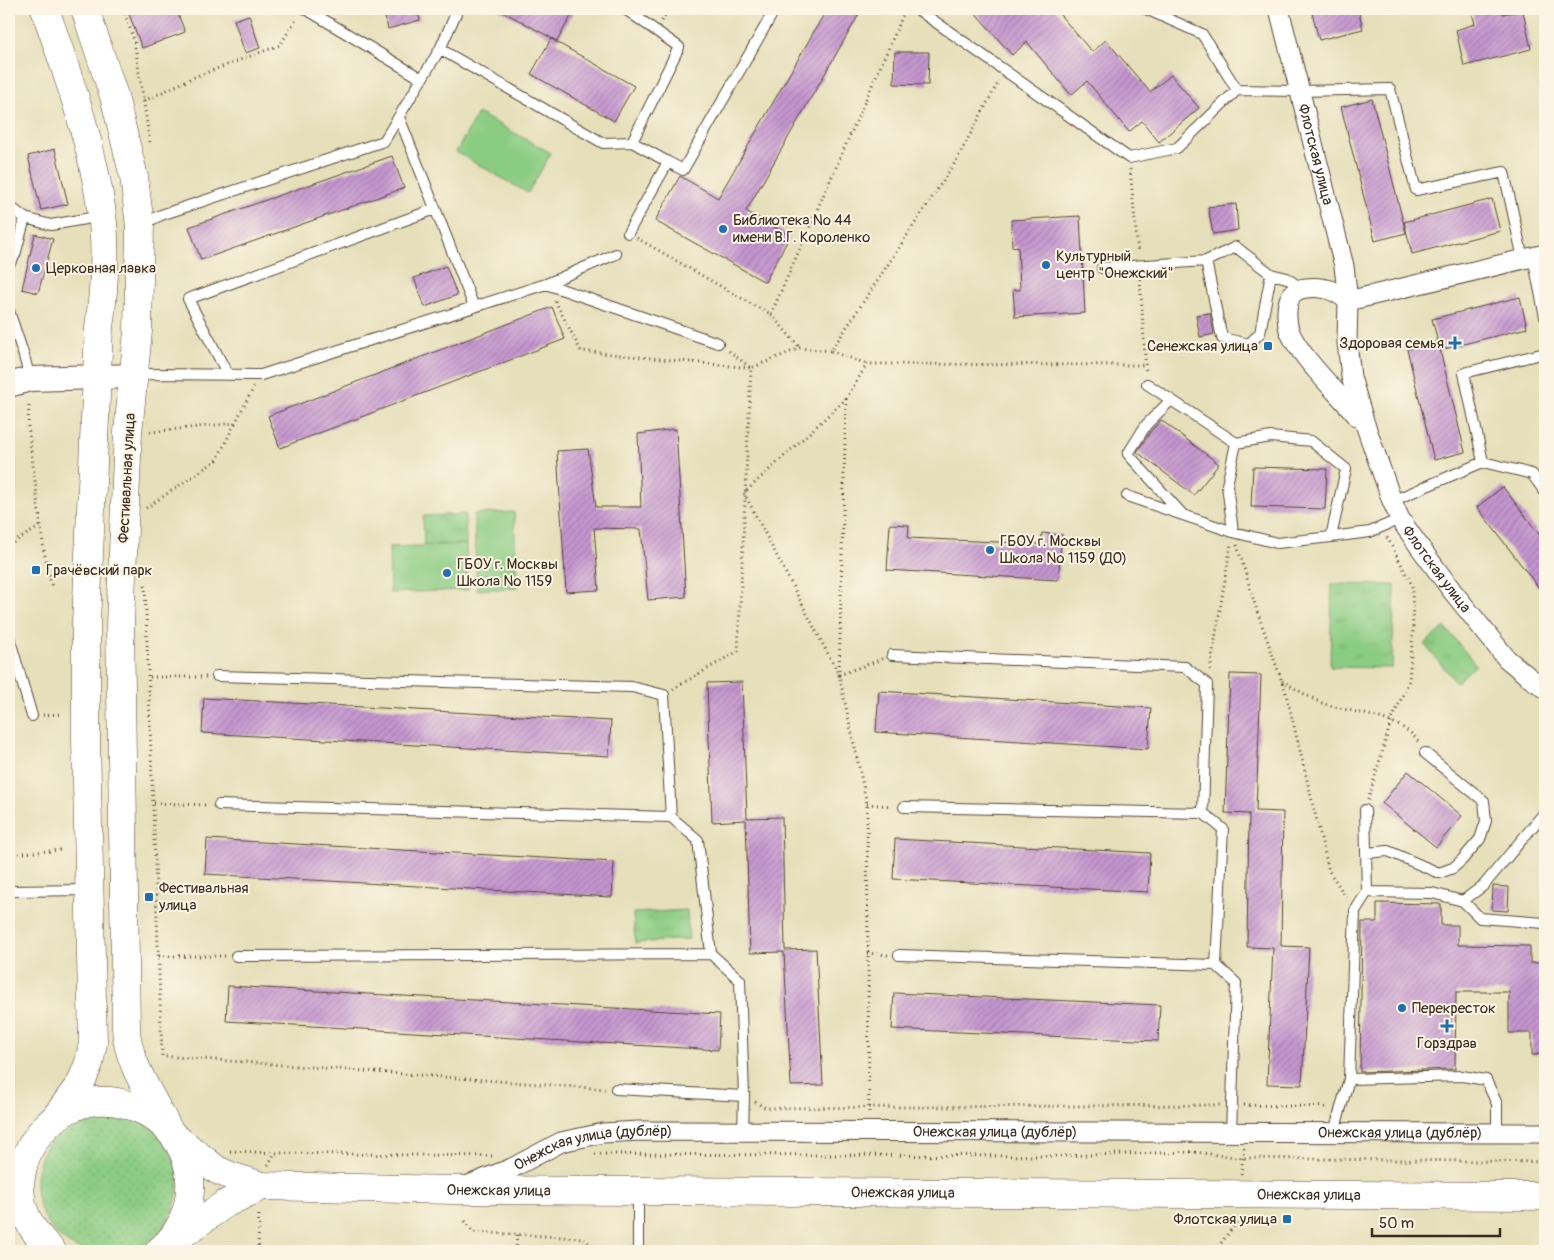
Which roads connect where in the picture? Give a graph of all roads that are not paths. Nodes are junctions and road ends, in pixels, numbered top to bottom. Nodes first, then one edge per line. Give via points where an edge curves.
1 (27, 9) edge
2 (46, 9) edge
3 (85, 9) edge
4 (95, 9) edge
5 (625, 9) edge
6 (775, 9) edge
7 (917, 9) edge
8 (1146, 9) edge
9 (1279, 9) edge
10 (303, 12) edge
11 (454, 12) edge
12 (440, 49) junction
13 (105, 66) junction
14 (422, 79) junction
15 (1237, 90) junction
16 (1300, 91) junction
17 (399, 117) junction
18 (632, 142) junction
19 (91, 154) junction
20 (668, 162) junction
21 (9, 206) edge
22 (435, 209) junction
23 (103, 216) junction
24 (25, 218) junction
25 (140, 226) junction
26 (628, 233) road end
27 (616, 254) dead end
28 (1534, 256) edge
29 (1206, 261) junction
30 (9, 264) edge
31 (1102, 268) dead end
32 (1271, 274) junction
33 (546, 284) junction
34 (1300, 288) junction
35 (1348, 301) junction
36 (474, 307) junction
37 (10, 316) edge
38 (1545, 317) edge
39 (718, 342) road end
40 (1545, 353) edge
41 (226, 374) junction
42 (134, 376) junction
43 (97, 378) junction
44 (19, 382) edge
45 (1147, 384) dead end
46 (1171, 400) junction
47 (1365, 424) junction
48 (1236, 443) junction
49 (1483, 462) junction
50 (1545, 492) edge
51 (1127, 496) dead end
52 (1392, 501) junction
53 (1184, 515) junction
54 (1400, 519) junction
55 (1233, 532) junction
56 (1331, 537) junction
57 (9, 637) edge
58 (892, 655) road end
59 (217, 676) road end
60 (1545, 688) edge
61 (32, 716) road end
62 (1424, 753) road end
63 (219, 805) road end
64 (904, 807) road end
65 (1365, 810) road end
66 (1545, 812) edge
67 (1204, 813) junction
68 (671, 817) junction
69 (1366, 853) junction
70 (90, 890) junction
71 (9, 891) edge
72 (1367, 892) junction
73 (1463, 901) junction
74 (1545, 923) edge
75 (711, 954) junction
76 (899, 955) road end
77 (236, 956) road end
78 (1216, 965) junction
79 (1349, 1079) junction
80 (616, 1089) road end
81 (744, 1096) junction
82 (46, 1126) junction
83 (170, 1131) junction
84 (743, 1132) junction
85 (1334, 1132) junction
86 (1545, 1133) edge
87 (1230, 1134) junction
88 (1496, 1134) junction
89 (9, 1154) edge
90 (264, 1178) junction
91 (456, 1190) junction
92 (638, 1190) junction
93 (1545, 1196) edge
94 (9, 1214) edge
95 (45, 1245) edge
96 (164, 1247) edge
97 (638, 1251) edge

1 - 19 main road via 73,107
2 - 19 main road
3 - 13 main road
4 - 13 main road
5 - 18 lane via 679,47
6 - 20 lane via 683,170
7 - 15 lane via 1129,158 1177,148
8 - 15 lane via 1202,34
9 - 16 street, Флотская улица
10 - 14 lane
11 - 12 lane
12 - 14 lane
12 - 18 lane via 604,143
13 - 25 main road, Фестивальная улица via 134,177
14 - 17 lane
15 - 16 lane
16 - 28 lane via 1390,90 1416,190 1504,172
16 - 35 street, Флотская улица via 1344,266
17 - 22 lane
17 - 25 lane via 384,141 161,215
18 - 20 lane
19 - 23 main road
20 - 26 lane
21 - 24 lane
22 - 36 lane
22 - 41 lane via 188,299
23 - 24 lane via 52,225
23 - 43 main road via 105,248
24 - 30 lane via 15,255
25 - 42 main road, Фестивальная улица
27 - 33 lane
28 - 35 street
28 - 38 lane
29 - 31 lane
29 - 32 lane via 1236,247
29 - 32 lane via 1222,338 1249,344 1260,334
32 - 34 lane via 1287,278
33 - 36 lane
33 - 39 lane
34 - 35 street via 1329,288
34 - 47 street, Флотская улица via 1293,292 1287,306 1290,332 1309,360
35 - 47 street, Флотская улица via 1349,365
36 - 41 lane via 261,375
37 - 44 lane via 24,356
40 - 49 lane via 1464,374
41 - 42 lane
42 - 43 street
42 - 83 main road, Фестивальная улица via 128,432 120,624 126,1032 132,1057
43 - 44 street
43 - 70 main road via 86,623
45 - 46 lane
46 - 48 lane
46 - 53 lane via 1146,425 1128,454
47 - 52 street, Флотская улица
48 - 55 lane via 1227,485
48 - 56 lane via 1272,437 1311,441 1346,469
49 - 50 lane via 1532,474
49 - 52 lane
51 - 53 lane
52 - 54 street, Флотская улица
53 - 55 lane
54 - 56 lane via 1370,532
54 - 60 street, Флотская улица via 1507,659
55 - 56 lane via 1277,543
57 - 61 lane
58 - 67 lane via 1185,667 1207,684
59 - 68 lane via 632,687 664,694
62 - 69 lane via 1484,801 1486,821 1480,838 1453,868 1439,873 1388,851
63 - 68 lane
64 - 67 lane
65 - 69 lane
66 - 73 lane via 1484,885
67 - 78 lane via 1223,829
68 - 75 lane via 698,840
69 - 72 lane
70 - 71 lane
70 - 82 main road via 93,1043 90,1063 80,1082
72 - 73 lane via 1432,893
72 - 79 lane via 1355,911
73 - 74 lane via 1480,918
75 - 77 lane
75 - 81 lane via 740,980
76 - 78 lane
78 - 87 lane via 1236,983
79 - 85 lane
79 - 88 lane via 1462,1076 1486,1080 1498,1104
80 - 81 lane
81 - 84 lane
82 - 83 main road, Онежская улица via 74,1106 108,1101 132,1105 151,1114
82 - 89 main road, Онежская улица
82 - 95 main road via 28,1153 21,1174 27,1217
83 - 90 main road, Онежская улица via 218,1170 231,1176
83 - 96 main road, Фестивальная улица via 188,1165 191,1191 183,1223
84 - 87 street, Онежская улица (дублёр)
84 - 91 street, Онежская улица (дублёр) via 603,1132 560,1142 512,1168
85 - 87 street, Онежская улица (дублёр)
85 - 88 street, Онежская улица (дублёр)
86 - 88 street, Онежская улица (дублёр)
90 - 91 main road, Онежская улица
90 - 96 main road, Онежская улица
91 - 92 main road, Онежская улица
92 - 93 main road, Онежская улица
92 - 97 lane
94 - 95 main road

